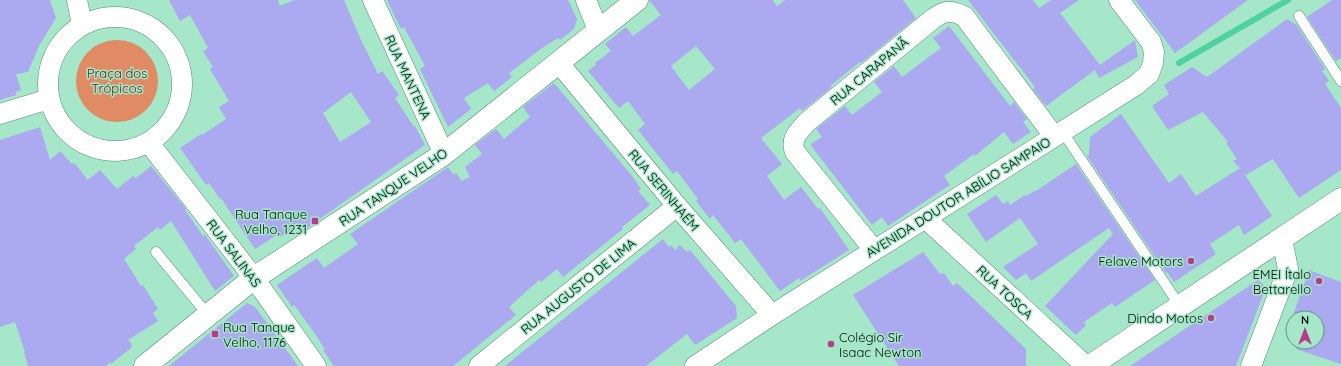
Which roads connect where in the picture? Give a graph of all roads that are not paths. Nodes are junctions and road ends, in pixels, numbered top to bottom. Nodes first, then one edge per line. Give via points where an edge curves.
1 (77, 0) edge
2 (373, 0) edge
3 (586, 0) edge
4 (637, 0) edge
5 (1120, 0) edge
6 (1299, 16) dead end
7 (82, 25) junction
8 (598, 30) junction
9 (558, 62) junction
10 (1341, 81) edge
11 (49, 99) junction
12 (0, 114) edge
13 (1058, 134) junction
14 (149, 143) junction
15 (444, 154) junction
16 (1341, 199) edge
17 (677, 206) junction
18 (925, 218) junction
19 (1282, 239) junction
20 (874, 250) junction
21 (156, 252) dead end
22 (254, 278) junction
23 (1180, 306) junction
24 (208, 314) junction
25 (772, 315) junction
26 (145, 366) edge
27 (316, 366) edge
28 (479, 366) edge
29 (695, 366) edge
30 (1086, 366) edge
31 (1090, 366) edge
32 (1252, 366) edge

1 - 7 street
2 - 15 street, RUA MANTENA
3 - 8 street
4 - 8 street, RUA TANQUE VELHO
5 - 13 street, AVENIDA DOUTOR ABÍLIO SAMPAIO via 1151,42 1154,52 1149,74 1136,85
6 - 10 lane
7 - 11 street via 66,38 54,55 48,76
7 - 14 street via 105,17 128,17 150,26 168,41 180,62 183,85 179,108 167,128
8 - 9 street, RUA TANQUE VELHO
9 - 15 street, RUA TANQUE VELHO
9 - 17 street, RUA SERINHAÉM
11 - 12 street
11 - 14 street via 56,117 69,133 87,145 107,151 128,150
13 - 18 street, AVENIDA DOUTOR ABÍLIO SAMPAIO
13 - 20 street, RUA CARAPANÃ via 964,16 945,11 807,122 793,140 795,152
13 - 23 lane
14 - 22 street, RUA SALINAS
15 - 22 street, RUA TANQUE VELHO
16 - 19 street
17 - 25 street, RUA SERINHAÉM
17 - 28 street, RUA AUGUSTO DE LIMA
18 - 20 street, AVENIDA DOUTOR ABÍLIO SAMPAIO
18 - 30 street, RUA TOSCA
19 - 23 street
19 - 32 street via 1288,269
20 - 25 street, AVENIDA DOUTOR ABÍLIO SAMPAIO
21 - 24 lane
22 - 24 street, RUA TANQUE VELHO
22 - 27 street, RUA SALINAS
23 - 31 street
24 - 26 street, RUA TANQUE VELHO
25 - 29 street, AVENIDA DOUTOR ABÍLIO SAMPAIO

